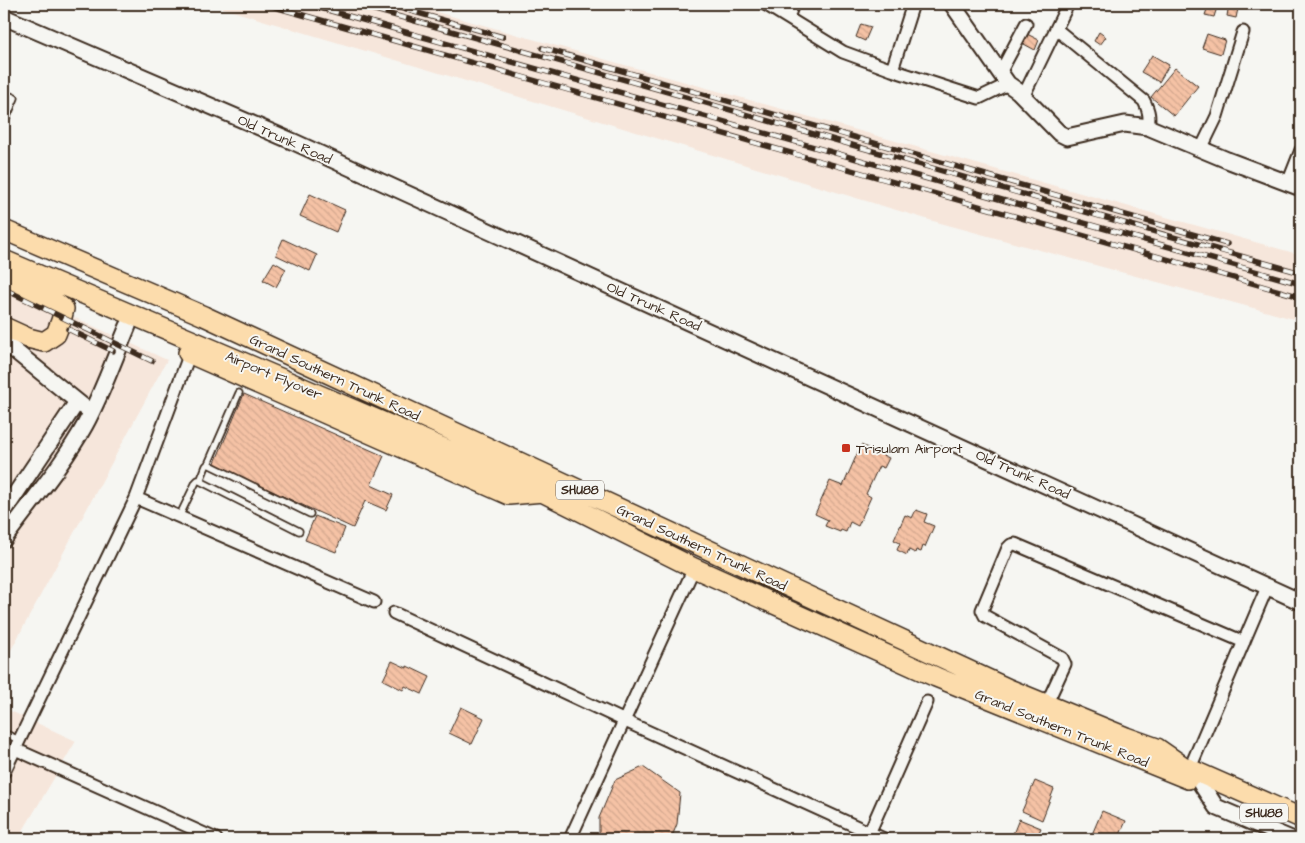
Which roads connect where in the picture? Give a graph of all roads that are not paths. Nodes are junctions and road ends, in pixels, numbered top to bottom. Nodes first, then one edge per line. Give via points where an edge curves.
1 (765, 4) edge
2 (793, 4) edge
3 (952, 4) edge
4 (1068, 4) edge
5 (912, 7) dead end
6 (4, 17) edge
7 (788, 18) junction
8 (1026, 24) dead end
9 (1056, 29) junction
10 (1243, 32) dead end
11 (892, 70) junction
12 (1004, 78) junction
13 (4, 93) edge
14 (1023, 97) junction
15 (4, 124) edge
16 (1148, 127) junction
17 (1201, 149) junction
18 (1301, 150) edge
19 (1294, 185) edge
20 (4, 230) edge
21 (4, 260) edge
22 (4, 272) edge
23 (4, 279) edge
24 (128, 326) junction
25 (4, 327) edge
26 (4, 342) edge
27 (190, 354) junction
28 (239, 393) dead end
29 (77, 402) junction
30 (91, 413) junction
31 (208, 464) junction
32 (200, 481) junction
33 (544, 492) junction
34 (136, 498) junction
35 (4, 511) edge
36 (310, 514) dead end
37 (179, 517) junction
38 (300, 531) dead end
39 (4, 538) edge
40 (694, 568) junction
41 (1268, 586) junction
42 (374, 602) dead end
43 (1301, 602) edge
44 (394, 612) dead end
45 (1244, 642) junction
46 (927, 702) dead end
47 (1046, 705) junction
48 (625, 721) junction
49 (4, 733) edge
50 (17, 744) junction
51 (1157, 748) junction
52 (1193, 761) junction
53 (4, 772) edge
54 (1200, 784) junction
55 (1226, 791) junction
56 (1301, 808) edge
57 (1301, 818) edge
58 (1301, 830) edge
59 (868, 836) edge
60 (216, 839) edge
61 (570, 839) edge
62 (884, 839) edge
63 (1291, 839) edge

1 - 7 street
2 - 7 street
3 - 12 street
4 - 9 street
5 - 11 street
6 - 41 street, Old Trunk Road via 303,146
7 - 11 street via 843,52
8 - 12 street
9 - 14 street
9 - 16 street via 1144,101 1149,111
10 - 17 street via 1218,116
11 - 12 street via 980,98
12 - 14 street
13 - 15 lane via 15,98
14 - 16 street via 1058,133 1068,136 1125,124
16 - 17 street
17 - 19 street
18 - 19 street
20 - 47 main road, Grand Southern Trunk Road / SHU88 via 204,316
21 - 33 main road, Airport Flyover / SHU88
22 - 24 main road
23 - 25 main road via 55,301 64,309 56,334 44,342
24 - 27 main road
24 - 30 street
26 - 29 street
27 - 33 main road via 509,495
27 - 34 street
28 - 31 lane
29 - 30 street
29 - 35 street
30 - 39 street via 54,471
31 - 32 lane
31 - 36 lane
32 - 37 lane via 196,482
32 - 38 lane
33 - 40 main road, Grand Southern Trunk Road / SHU88
34 - 37 street
34 - 50 street
37 - 42 street
40 - 48 street
40 - 54 main road, Grand Southern Trunk Road / SHU88 via 936,677
41 - 43 street, Old Trunk Road
41 - 45 street
44 - 48 street
45 - 47 street via 1011,545 982,610 986,616 1062,658 1065,664
45 - 52 street
46 - 59 street
47 - 51 main road, Grand Southern Trunk Road / SHU88
48 - 59 street
48 - 61 street
49 - 50 lane
50 - 53 street
50 - 60 street
51 - 52 street
51 - 55 main road, SHU88
52 - 56 street
54 - 55 main road, SHU88
54 - 63 street via 1216,807
55 - 57 main road, SHU88
55 - 58 main road, SHU88
59 - 62 street

